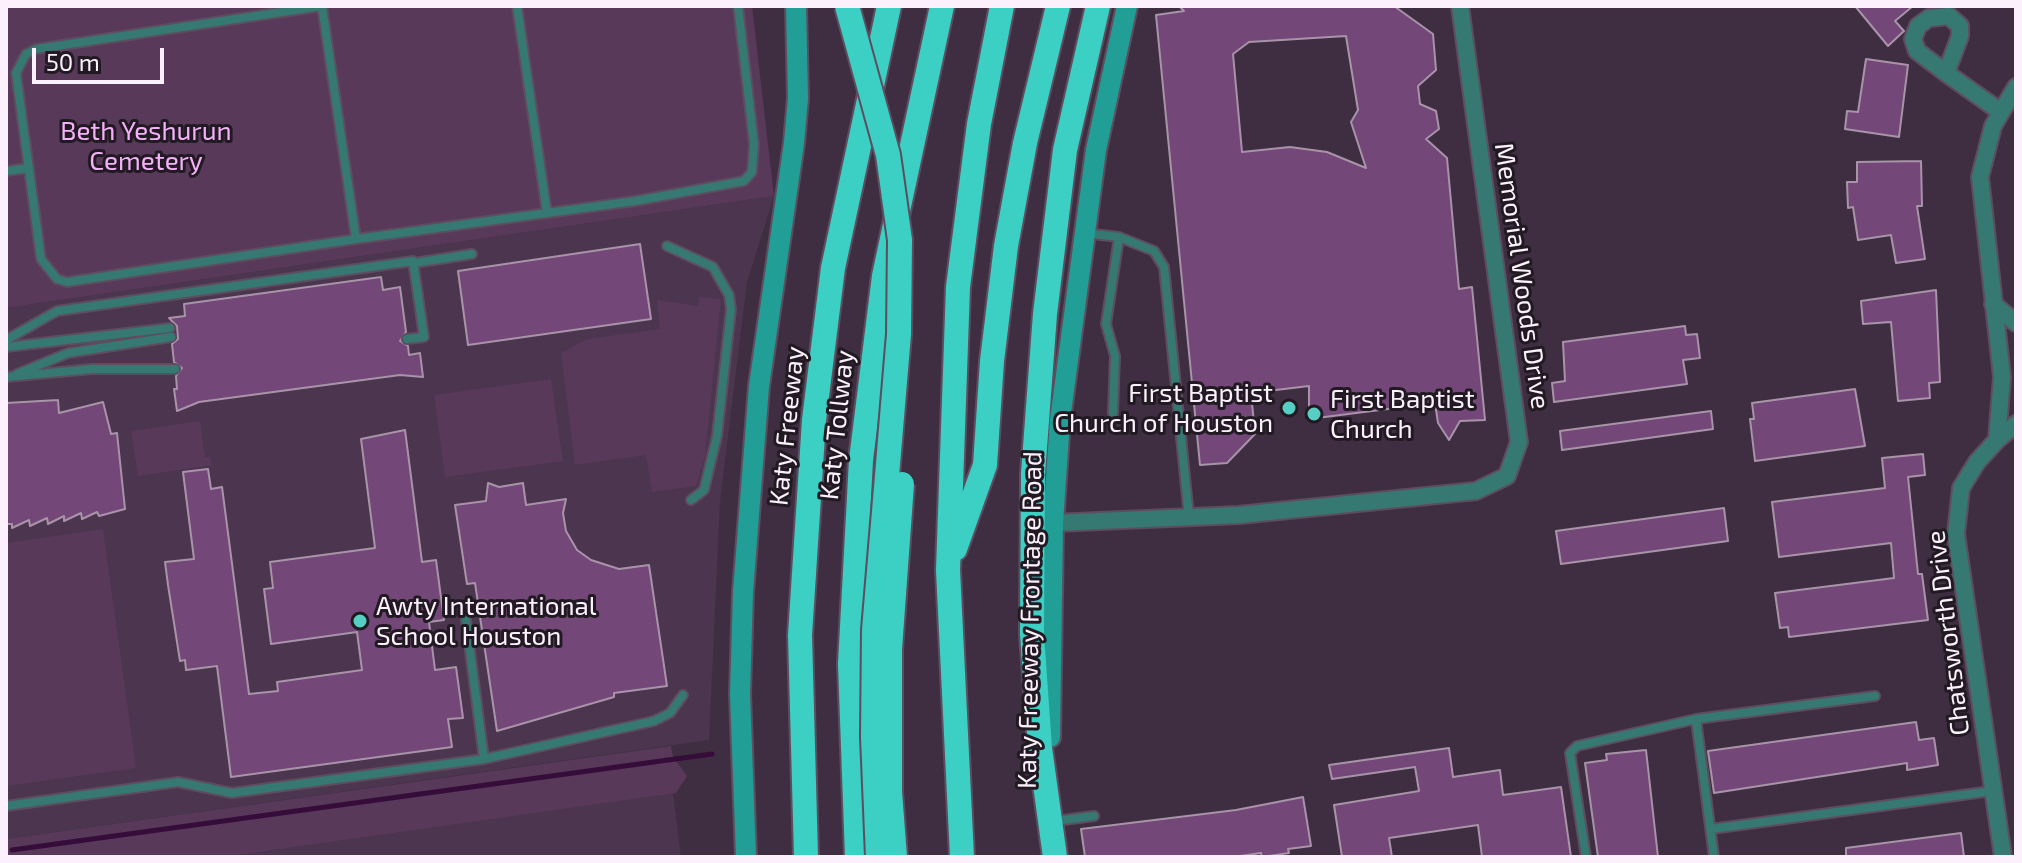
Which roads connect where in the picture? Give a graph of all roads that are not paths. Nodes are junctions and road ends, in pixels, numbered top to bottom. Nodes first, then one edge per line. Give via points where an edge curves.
1 (322, 6) edge
2 (517, 6) edge
3 (738, 6) edge
4 (796, 6) edge
5 (847, 6) edge
6 (864, 6) edge
7 (889, 6) edge
8 (942, 6) edge
9 (1002, 6) edge
10 (1058, 6) edge
11 (1098, 6) edge
12 (1127, 6) edge
13 (1460, 6) edge
14 (1946, 73) dead end
15 (2016, 87) edge
16 (2001, 112) junction
17 (29, 168) junction
18 (6, 171) edge
19 (547, 213) junction
20 (1083, 233) junction
21 (1119, 237) junction
22 (356, 239) junction
23 (667, 246) dead end
24 (472, 254) dead end
25 (414, 263) junction
26 (1993, 304) junction
27 (2016, 323) edge
28 (407, 339) dead end
29 (6, 340) edge
30 (6, 347) edge
31 (175, 369) dead end
32 (9, 377) edge
33 (1113, 413) dead end
34 (2016, 424) edge
35 (1997, 440) junction
36 (691, 500) dead end
37 (1189, 518) junction
38 (1053, 523) junction
39 (948, 570) junction
40 (466, 620) dead end
41 (683, 695) dead end
42 (1875, 696) dead end
43 (1696, 719) junction
44 (484, 759) junction
45 (1992, 791) junction
46 (6, 806) edge
47 (1094, 816) dead end
48 (1055, 821) junction
49 (1711, 829) junction
50 (746, 857) edge
51 (806, 857) edge
52 (857, 857) edge
53 (878, 857) edge
54 (895, 857) edge
55 (962, 857) edge
56 (1056, 857) edge
57 (1586, 857) edge
58 (1714, 857) edge
59 (2003, 857) edge

1 - 17 lane via 26,54 16,73
1 - 22 lane
2 - 19 lane
3 - 19 lane via 754,144 752,172 735,185
4 - 50 main road via 794,143 759,386 743,592 740,694
5 - 53 highway, bridge via 888,155 900,240 899,334 874,630
6 - 54 highway, bridge via 900,137 917,257 890,649
7 - 51 highway, Katy Freeway via 833,268 813,435 800,635
8 - 52 highway, Katy Tollway via 884,276 861,460 850,664
9 - 39 highway via 979,124 958,287
10 - 39 highway via 1006,246 985,465
11 - 56 highway via 1065,150 1033,474 1032,634 1040,748
12 - 20 main road, Katy Freeway Frontage Road
13 - 37 street, Memorial Woods Drive via 1519,442 1507,476 1476,491
14 - 16 street
15 - 16 street
16 - 26 street via 1980,177
17 - 18 lane
17 - 22 lane via 41,259 57,279 67,282
19 - 22 lane
20 - 21 lane
20 - 38 main road, Katy Freeway Frontage Road
21 - 33 lane via 1106,324 1115,356
21 - 37 lane via 1154,251 1164,267
23 - 36 lane via 713,267 731,309 717,436 704,490
24 - 25 lane
25 - 28 lane via 424,337
25 - 29 lane via 57,311
26 - 27 street
26 - 35 street via 2002,377
30 - 32 lane via 170,332 45,359
31 - 32 lane
34 - 35 street, Chatsworth Drive
35 - 45 street, Chatsworth Drive via 1961,488 1956,534
37 - 38 street, Memorial Woods Drive
38 - 48 main road, Katy Freeway Frontage Road via 1049,726
39 - 55 highway
40 - 44 lane
41 - 44 lane via 670,713 654,721
42 - 43 lane
43 - 49 lane
43 - 57 lane via 1577,746 1570,753
44 - 46 lane via 232,793 178,782
45 - 49 lane
45 - 59 street, Chatsworth Drive
47 - 48 lane
48 - 56 main road, Katy Freeway Frontage Road
49 - 58 lane

